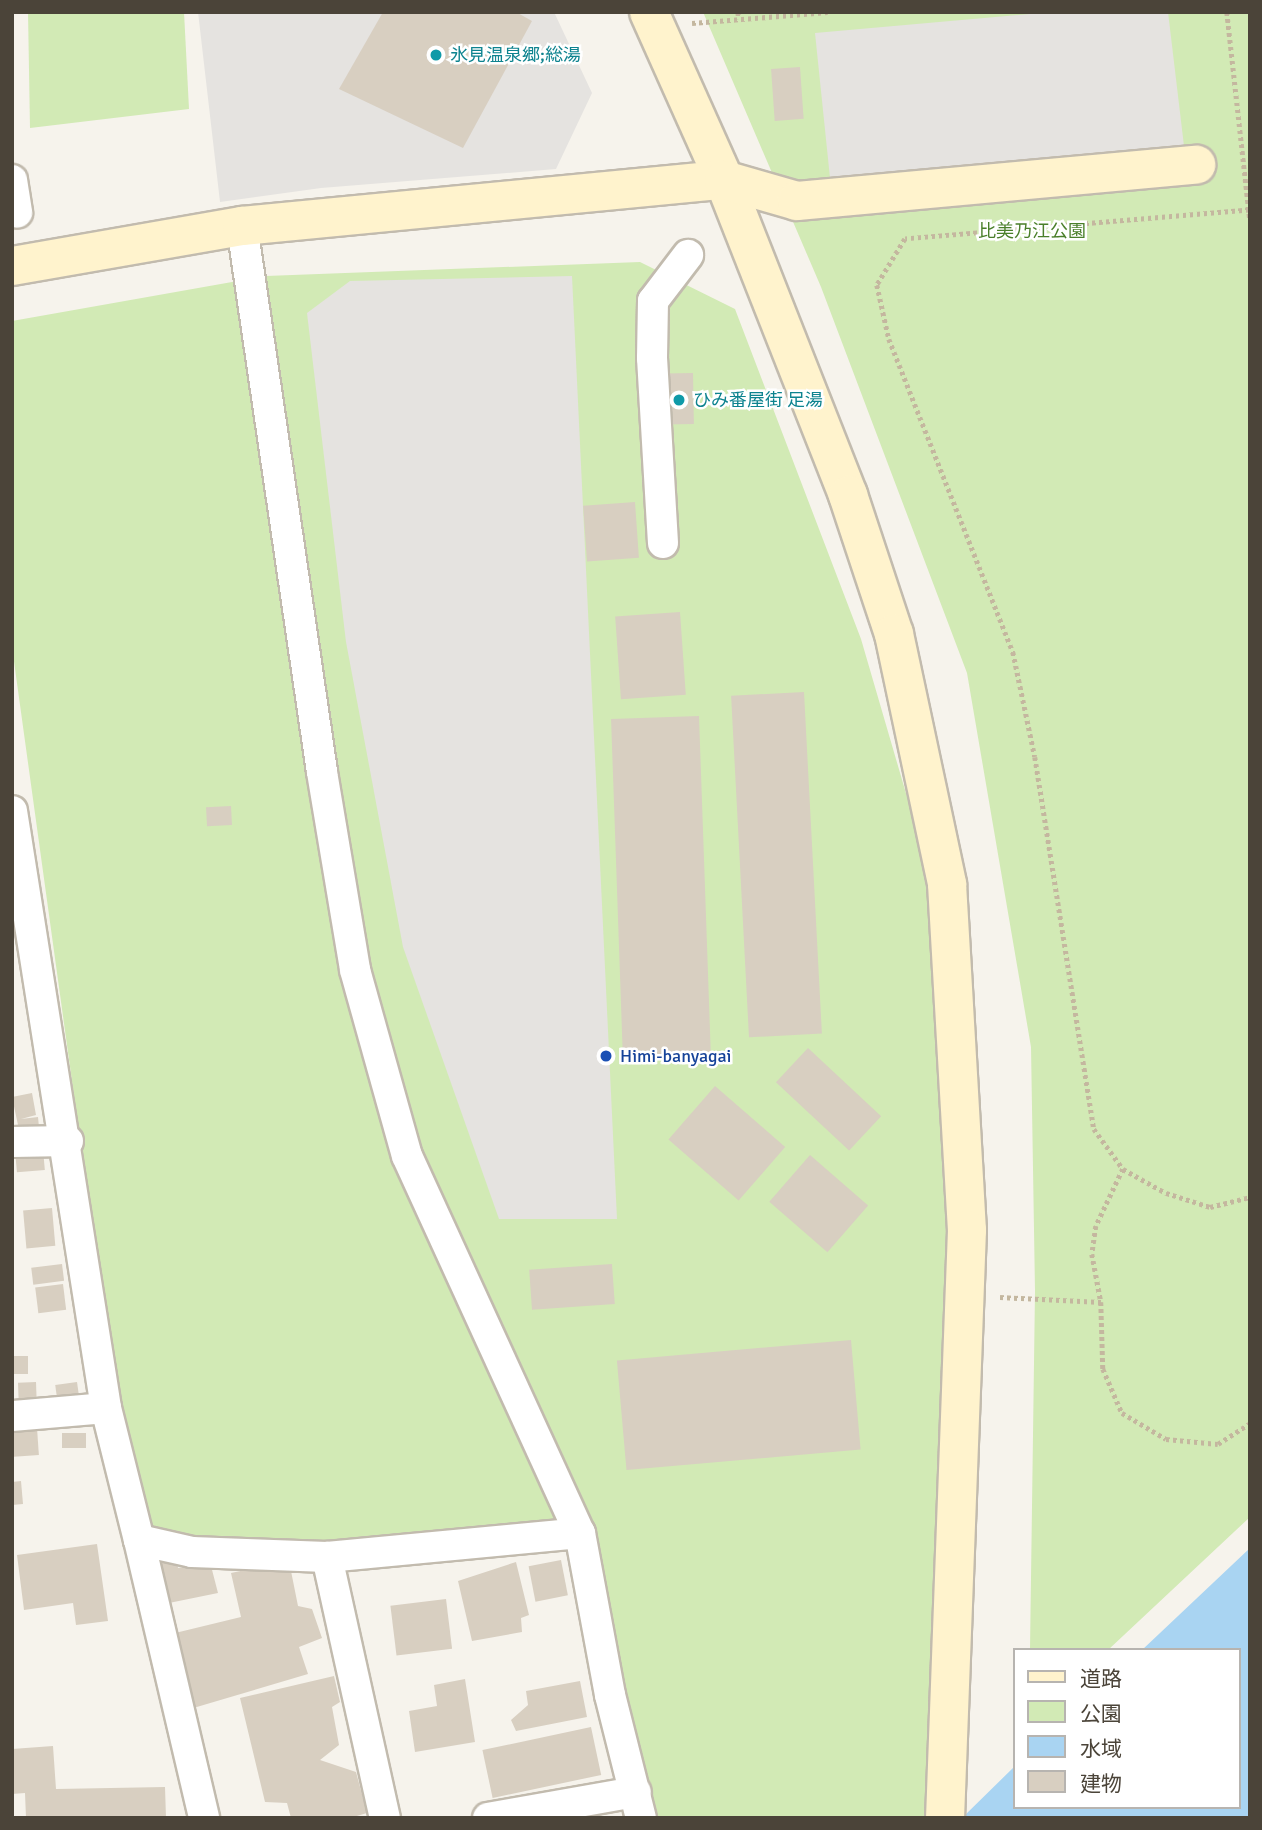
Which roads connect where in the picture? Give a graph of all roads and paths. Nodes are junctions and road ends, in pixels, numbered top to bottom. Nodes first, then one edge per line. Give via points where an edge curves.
1 (738, 12) edge
2 (828, 12) edge
3 (1227, 12) edge
4 (652, 19) edge
5 (739, 19) junction
6 (1196, 165) dead end
7 (12, 180) edge
8 (724, 180) junction
9 (1249, 210) edge
10 (17, 213) dead end
11 (1250, 220) edge
12 (242, 226) junction
13 (688, 256) dead end
14 (12, 266) edge
15 (663, 543) dead end
16 (12, 811) edge
17 (68, 1141) junction
18 (12, 1142) edge
19 (1123, 1170) junction
20 (1250, 1197) edge
21 (965, 1295) junction
22 (1101, 1302) junction
23 (106, 1408) junction
24 (12, 1416) edge
25 (1250, 1423) edge
26 (580, 1533) junction
27 (139, 1540) junction
28 (327, 1557) junction
29 (638, 1805) edge
30 (204, 1818) edge
31 (385, 1818) edge
32 (488, 1818) edge
33 (945, 1818) edge

1 - 5 path
2 - 5 path
3 - 9 path
4 - 5 path
4 - 8 street
6 - 8 street via 797,201
7 - 10 street
8 - 12 street
8 - 21 street via 848,495 894,634 947,884 967,1230
9 - 11 path
9 - 19 path via 905,239 877,285 889,339 1013,652 1035,757 1094,1129
12 - 14 street
12 - 26 street via 355,970 407,1156
13 - 15 street via 653,301
16 - 17 street
17 - 18 street
17 - 23 street
19 - 20 path via 1166,1193 1210,1207
19 - 22 path via 1096,1226 1092,1254
21 - 22 path
21 - 33 street
22 - 25 path via 1103,1369 1122,1413 1166,1439 1218,1444
23 - 24 street
23 - 27 street
26 - 28 street
26 - 29 street via 610,1695
27 - 28 street via 192,1552
27 - 30 street
28 - 31 street
29 - 32 street

